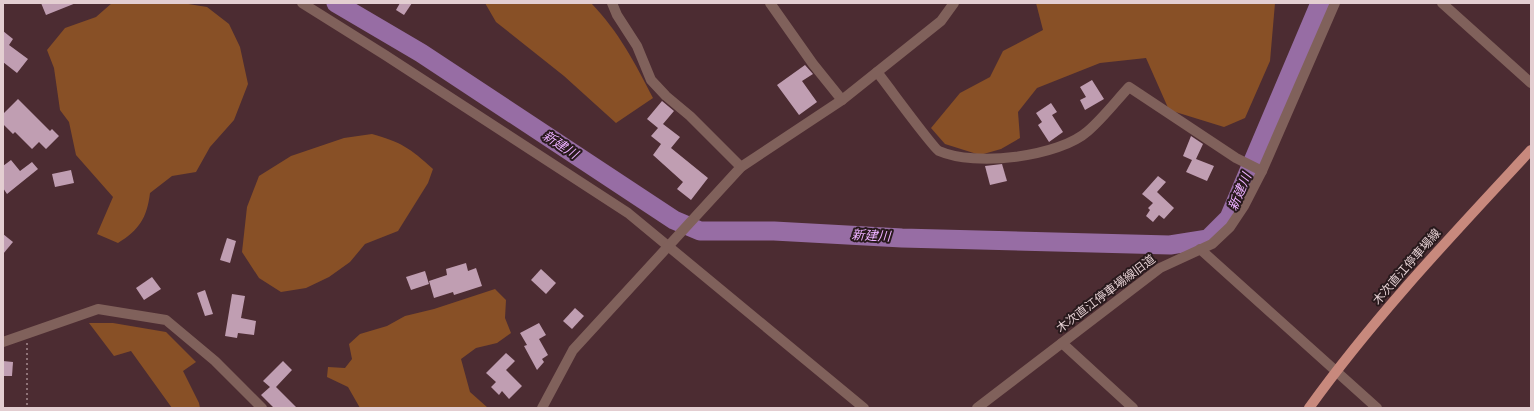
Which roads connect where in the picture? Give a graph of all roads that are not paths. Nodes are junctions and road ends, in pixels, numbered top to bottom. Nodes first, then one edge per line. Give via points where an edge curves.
1 (302, 3) edge
2 (612, 3) edge
3 (770, 3) edge
4 (954, 3) edge
5 (1335, 3) edge
6 (1442, 3) edge
7 (877, 72) junction
8 (1531, 83) edge
9 (842, 100) junction
10 (1531, 150) edge
11 (741, 167) junction
12 (1262, 171) junction
13 (668, 247) junction
14 (1200, 249) junction
15 (3, 342) edge
16 (1062, 343) junction
17 (1336, 371) junction
18 (262, 408) edge
19 (542, 408) edge
20 (864, 408) edge
21 (976, 408) edge
22 (1133, 408) edge
23 (1309, 408) edge
24 (1377, 408) edge

1 - 13 street via 628,213
2 - 11 street via 651,80
3 - 9 street via 812,64
4 - 7 street via 941,21
5 - 12 street, 木次直江停車場線旧道
6 - 8 street
7 - 9 street
7 - 12 street via 938,151 980,160 1010,158 1064,146 1087,132 1129,87 1236,158
9 - 11 street
10 - 17 main road, 木次直江停車場線 via 1424,266
11 - 13 street
12 - 14 street, 木次直江停車場線旧道 via 1230,227 1218,240
13 - 19 street via 573,350
13 - 20 street
14 - 16 street, 木次直江停車場線旧道 via 1160,268
14 - 17 street
15 - 18 street via 98,309 166,320 214,361
16 - 21 street, 木次直江停車場線旧道
16 - 22 street
17 - 23 main road, 木次直江停車場線
17 - 24 street

